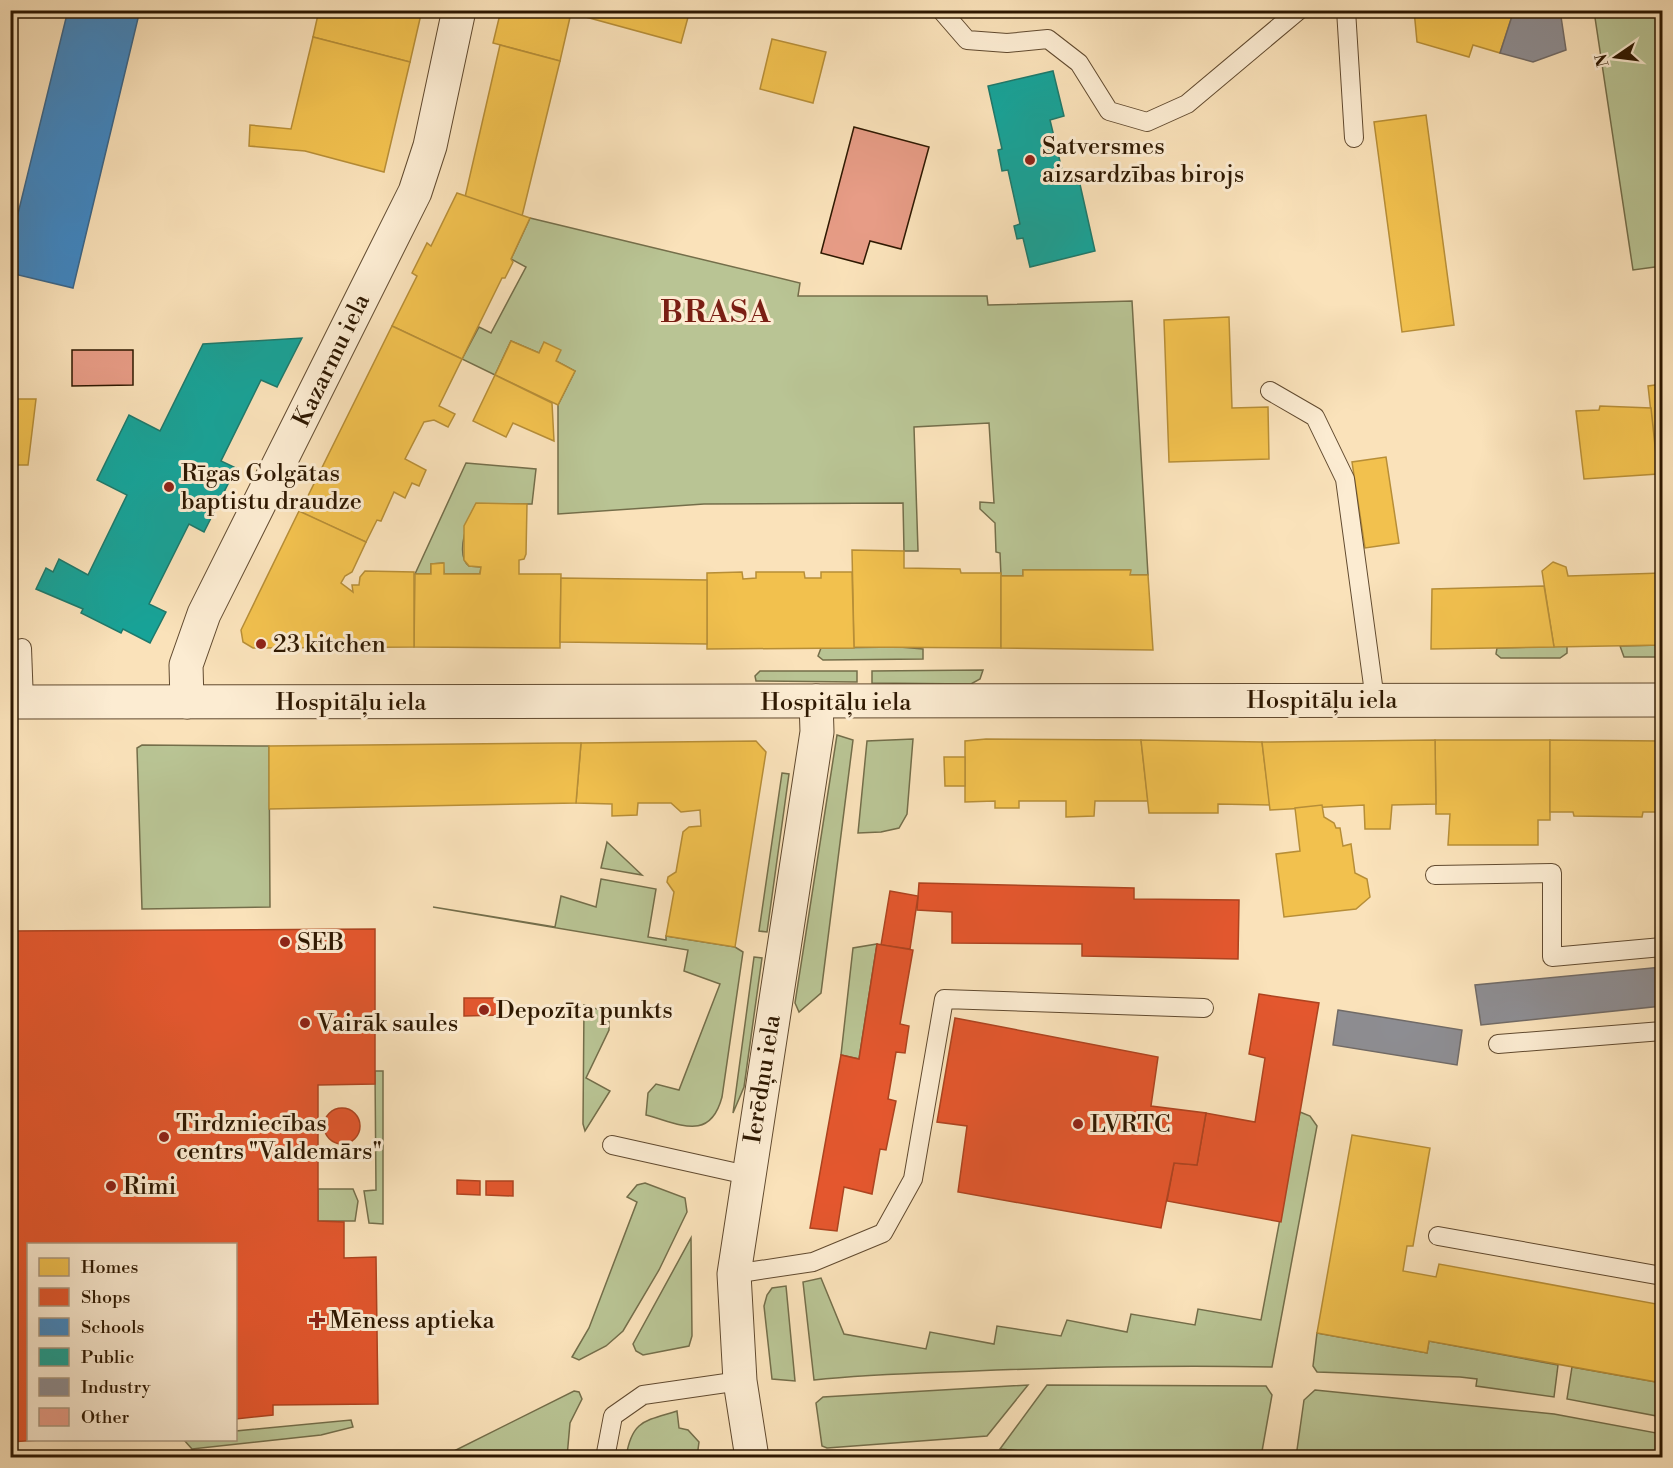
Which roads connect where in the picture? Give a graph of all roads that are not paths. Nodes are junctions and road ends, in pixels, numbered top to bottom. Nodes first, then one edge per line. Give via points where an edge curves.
1 (459, 10) edge
2 (941, 10) edge
3 (1299, 10) edge
4 (1346, 10) edge
5 (1354, 138) dead end
6 (1270, 391) dead end
7 (22, 648) dead end
8 (1375, 700) junction
9 (1662, 700) edge
10 (816, 701) junction
11 (17, 702) edge
12 (187, 702) junction
13 (1435, 874) dead end
14 (1662, 946) edge
15 (1204, 1008) dead end
16 (1662, 1031) edge
17 (1498, 1044) dead end
18 (612, 1145) dead end
19 (747, 1175) junction
20 (1438, 1236) dead end
21 (734, 1274) junction
22 (1662, 1276) edge
23 (740, 1381) junction
24 (605, 1458) edge
25 (752, 1458) edge

1 - 12 street, Kazarmu iela via 430,146 415,192 204,615 186,665
2 - 3 lane via 967,40 1007,43 1048,39 1079,63 1109,111 1148,122 1187,104
4 - 5 lane
6 - 8 lane via 1315,417 1345,479
7 - 11 lane
8 - 9 street, Hospitāļu iela
8 - 10 street, Hospitāļu iela
10 - 12 street, Hospitāļu iela
10 - 19 street, Ierēdņu iela via 817,732
11 - 12 street, Hospitāļu iela
13 - 14 lane via 1552,873 1552,957
15 - 21 lane via 944,999 913,1179 883,1233 813,1262
16 - 17 lane
18 - 19 lane
19 - 21 street, Ierēdņu iela
20 - 22 lane
21 - 23 street, Ierēdņu iela
23 - 24 lane via 643,1395 613,1416
23 - 25 street, Ierēdņu iela

